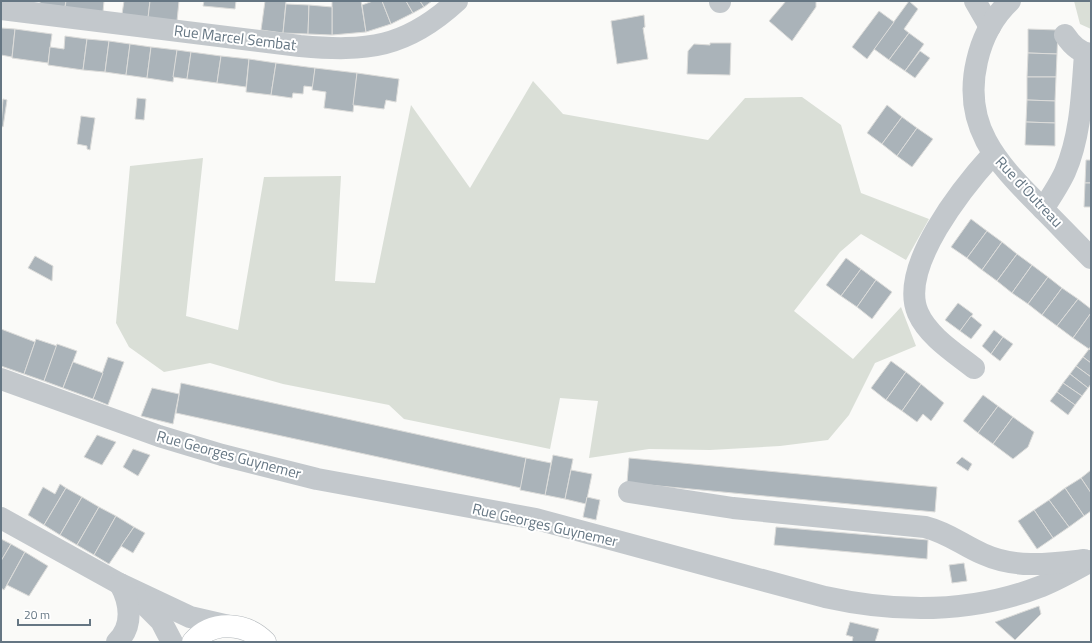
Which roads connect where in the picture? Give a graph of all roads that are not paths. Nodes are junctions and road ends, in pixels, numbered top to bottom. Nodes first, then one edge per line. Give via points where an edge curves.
1 (457, 1) edge
2 (975, 1) edge
3 (1010, 1) edge
4 (1, 9) edge
5 (990, 27) junction
6 (1065, 35) dead end
7 (1088, 54) edge
8 (993, 154) junction
9 (1043, 209) junction
10 (1091, 258) edge
11 (974, 368) dead end
12 (1, 379) edge
13 (629, 492) dead end
14 (1, 518) edge
15 (1091, 560) edge
16 (120, 584) junction
17 (229, 626) junction
18 (193, 641) edge
19 (118, 642) edge
20 (172, 642) edge
21 (265, 642) edge

1 - 4 street, Rue Marcel Sembat via 432,22 386,44 335,49
2 - 5 street
3 - 5 street, Rue d'Outreau
5 - 8 street, Rue d'Outreau via 980,50 973,92 980,129
6 - 7 street via 1070,42
7 - 9 street via 1075,141 1065,171
8 - 9 street, Rue d'Outreau
8 - 11 street via 956,199 929,243 917,273 914,295 918,314 930,331
9 - 10 street, Rue d'Outreau
12 - 15 street, Rue Georges Guynemer via 160,436 222,455 324,480 536,519 845,601 914,609 967,604 1009,596 1041,586
13 - 15 street, Rue Georges Guynemer via 733,508 925,527 944,532 985,555 1018,564
14 - 16 street
16 - 17 street via 190,617
16 - 19 street via 129,611 126,628
16 - 20 street via 153,612
17 - 18 main road via 211,630
17 - 21 main road via 248,630

